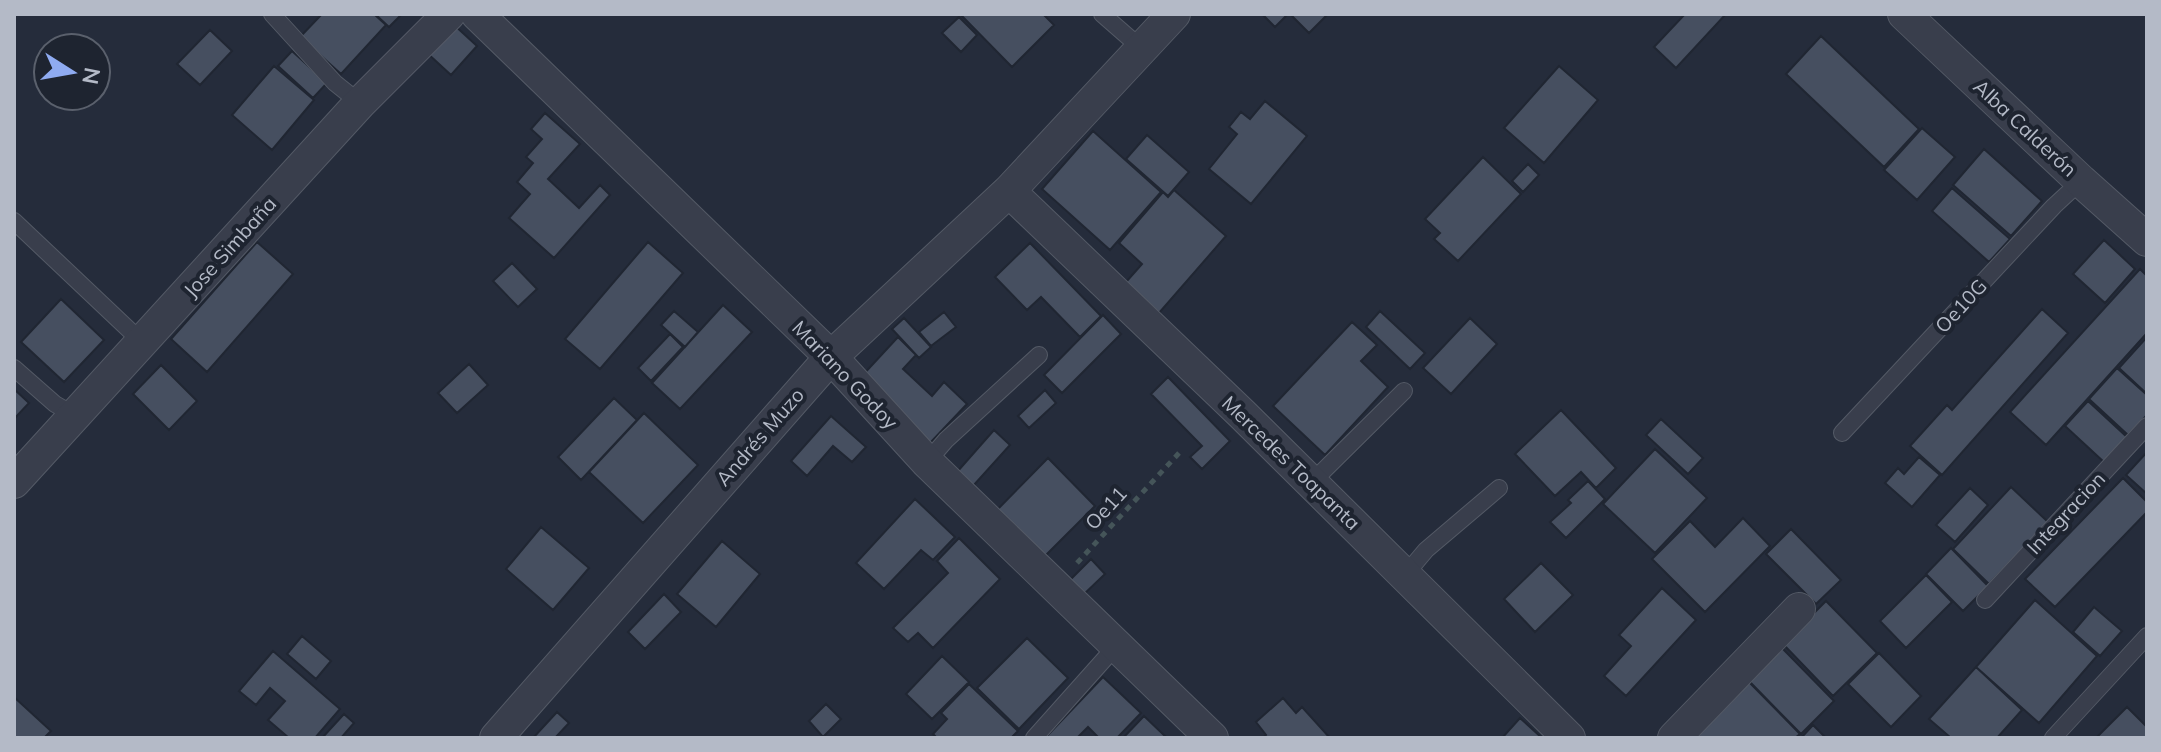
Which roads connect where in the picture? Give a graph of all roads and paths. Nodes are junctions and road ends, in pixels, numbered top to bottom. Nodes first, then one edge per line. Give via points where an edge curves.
1 (272, 14) edge
2 (449, 14) edge
3 (477, 14) edge
4 (1102, 14) edge
5 (1174, 14) edge
6 (1904, 14) edge
7 (1142, 49) junction
8 (360, 103) junction
9 (2081, 181) junction
10 (1009, 191) junction
11 (14, 221) edge
12 (2147, 240) edge
13 (143, 343) junction
14 (1039, 355) dead end
15 (831, 357) junction
16 (14, 368) edge
17 (1404, 391) dead end
18 (76, 416) junction
19 (2147, 426) edge
20 (1842, 433) dead end
21 (1180, 452) dead end
22 (927, 462) junction
23 (14, 482) edge
24 (1311, 483) junction
25 (1499, 488) dead end
26 (1405, 575) junction
27 (1056, 586) junction
28 (1985, 600) dead end
29 (1799, 609) dead end
30 (2147, 636) edge
31 (1117, 645) junction
32 (496, 738) edge
33 (1034, 738) edge
34 (1212, 738) edge
35 (1569, 738) edge
36 (1674, 738) edge
37 (2053, 738) edge

1 - 8 lane
2 - 8 street, Jose Simbaña
3 - 15 street, Mariano Godoy
4 - 7 lane
5 - 7 street, Andrés Muzo
6 - 9 street, Alba Calderón
7 - 10 street, Andrés Muzo
8 - 13 street, Jose Simbaña
9 - 12 street, Alba Calderón
9 - 20 lane, Oe10G
10 - 15 street, Andrés Muzo
10 - 24 street, Mercedes Toapanta
11 - 13 lane
13 - 18 street, Jose Simbaña
14 - 22 lane
15 - 22 street, Mariano Godoy
15 - 32 street, Andrés Muzo
16 - 18 lane
17 - 24 lane
18 - 23 street, Jose Simbaña
19 - 28 lane, Integracion
21 - 27 path, Oe11
22 - 27 street, Mariano Godoy
24 - 26 street, Mercedes Toapanta
25 - 26 lane via 1426,550
26 - 35 street, Mercedes Toapanta
27 - 31 street, Mariano Godoy
29 - 36 street
30 - 37 lane
31 - 33 lane
31 - 34 street, Mariano Godoy

